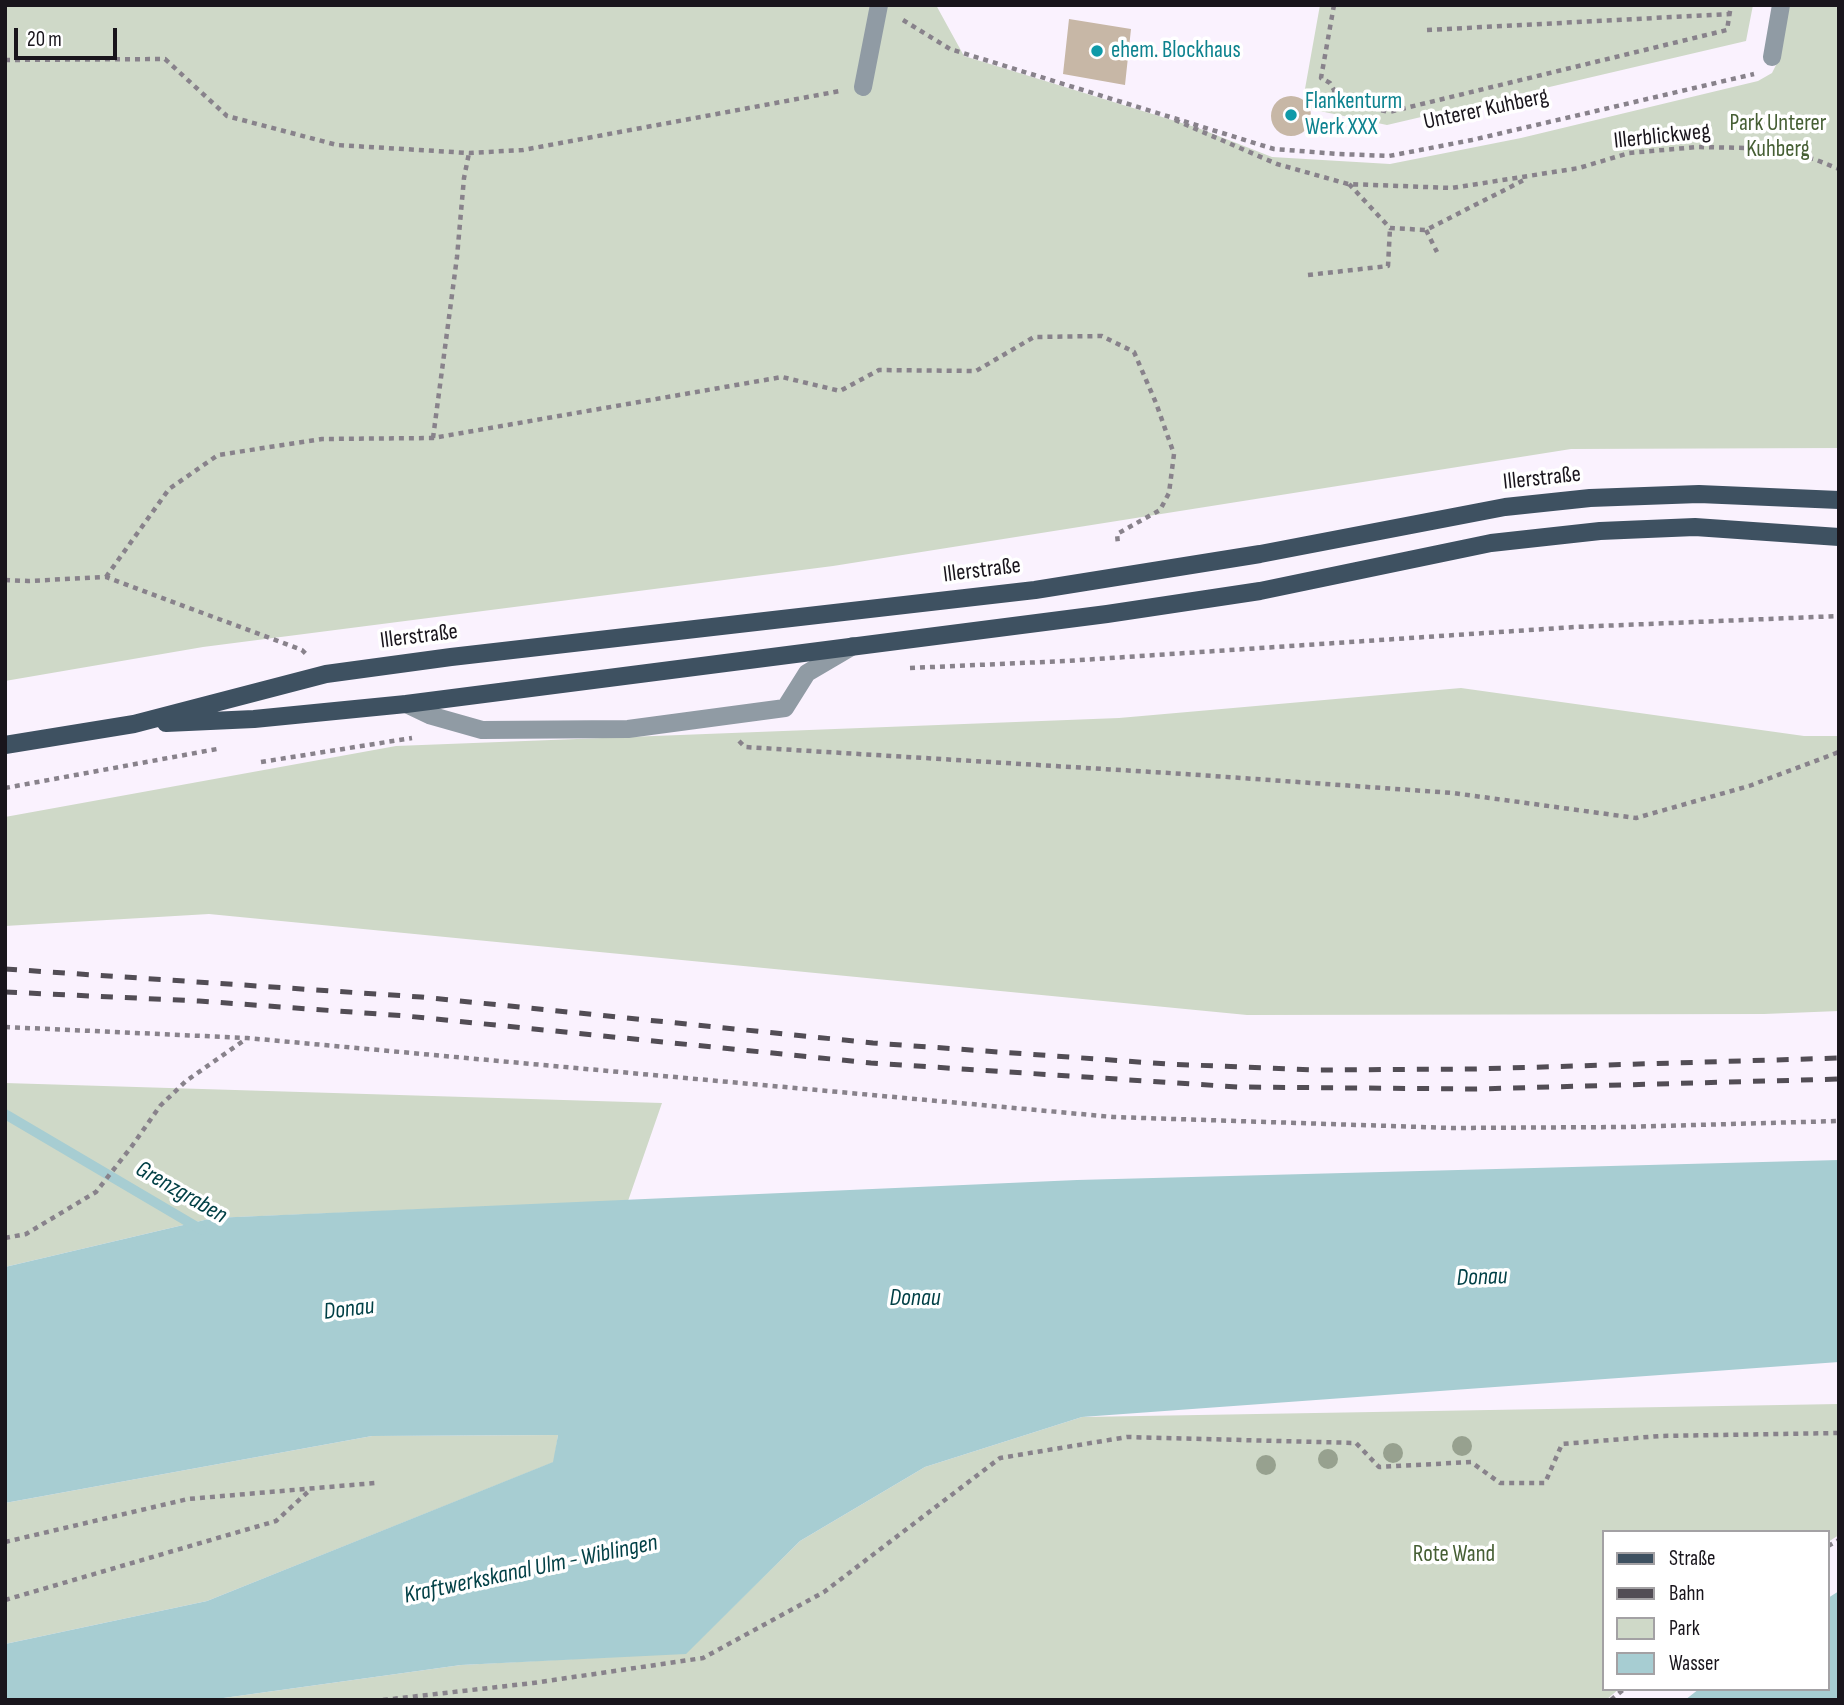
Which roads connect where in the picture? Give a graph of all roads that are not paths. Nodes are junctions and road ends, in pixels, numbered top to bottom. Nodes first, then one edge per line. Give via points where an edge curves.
1 (1782, 5) edge
2 (886, 9) edge
3 (1772, 57) road end
4 (863, 87) road end
5 (1839, 500) edge
6 (1839, 537) edge
7 (853, 646) junction
8 (406, 704) junction
9 (134, 724) junction
10 (5, 745) edge

1 - 3 street
2 - 4 street
5 - 9 main road, Illerstraße via 1699,494 1504,506 1260,554 1035,590 326,674
6 - 7 main road, Illerstraße via 1695,527 1505,541 1247,593
7 - 8 main road, Illerstraße
7 - 8 street via 807,673 785,708 628,729 482,730
8 - 9 main road, Illerstraße via 254,719
9 - 10 main road, Illerstraße

